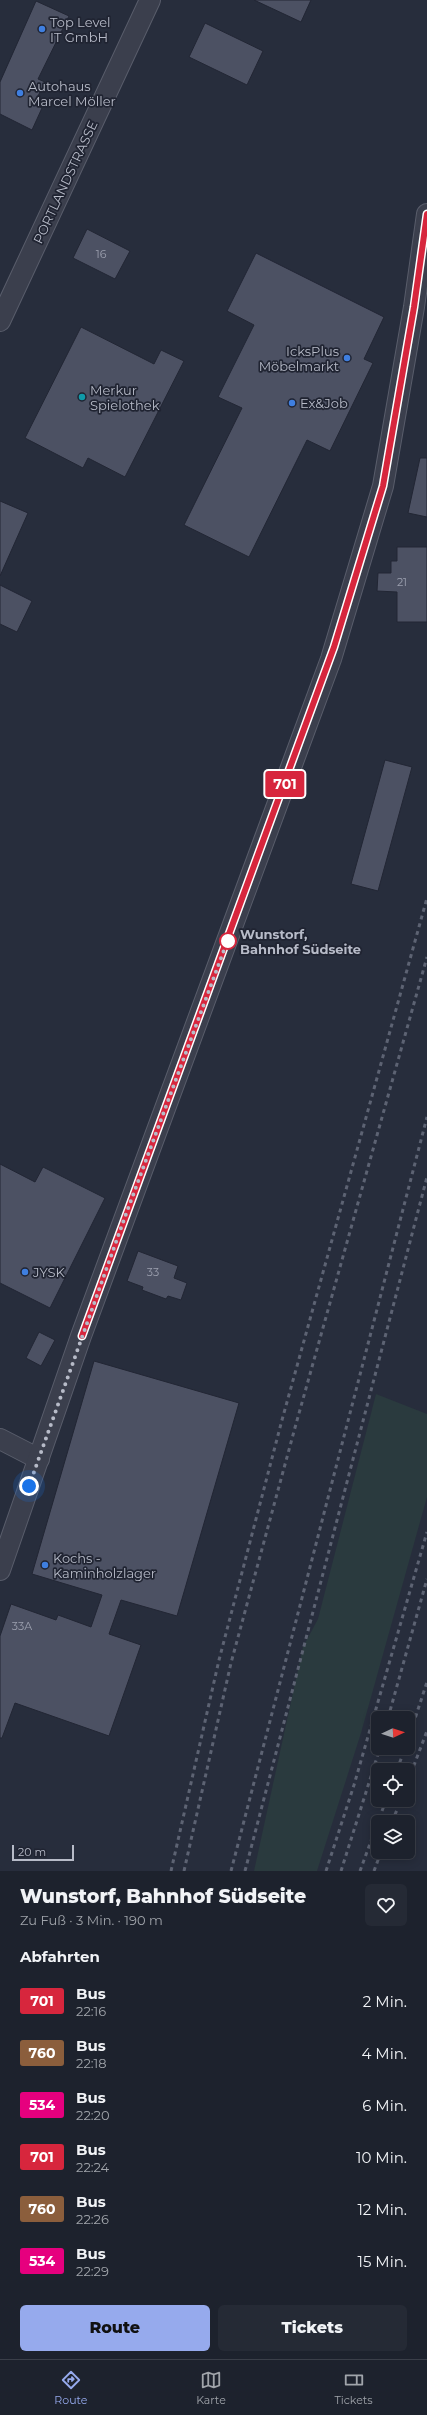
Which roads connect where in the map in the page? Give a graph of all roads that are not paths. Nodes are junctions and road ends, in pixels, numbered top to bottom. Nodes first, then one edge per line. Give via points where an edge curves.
1 (150, 0) edge
2 (427, 214) edge
3 (0, 321) edge
4 (0, 1439) edge
5 (39, 1458) junction
6 (0, 1570) edge

1 - 3 street, PORTLANDSTRASSE
2 - 5 street via 414,307 383,486 333,653
4 - 5 street
5 - 6 street

